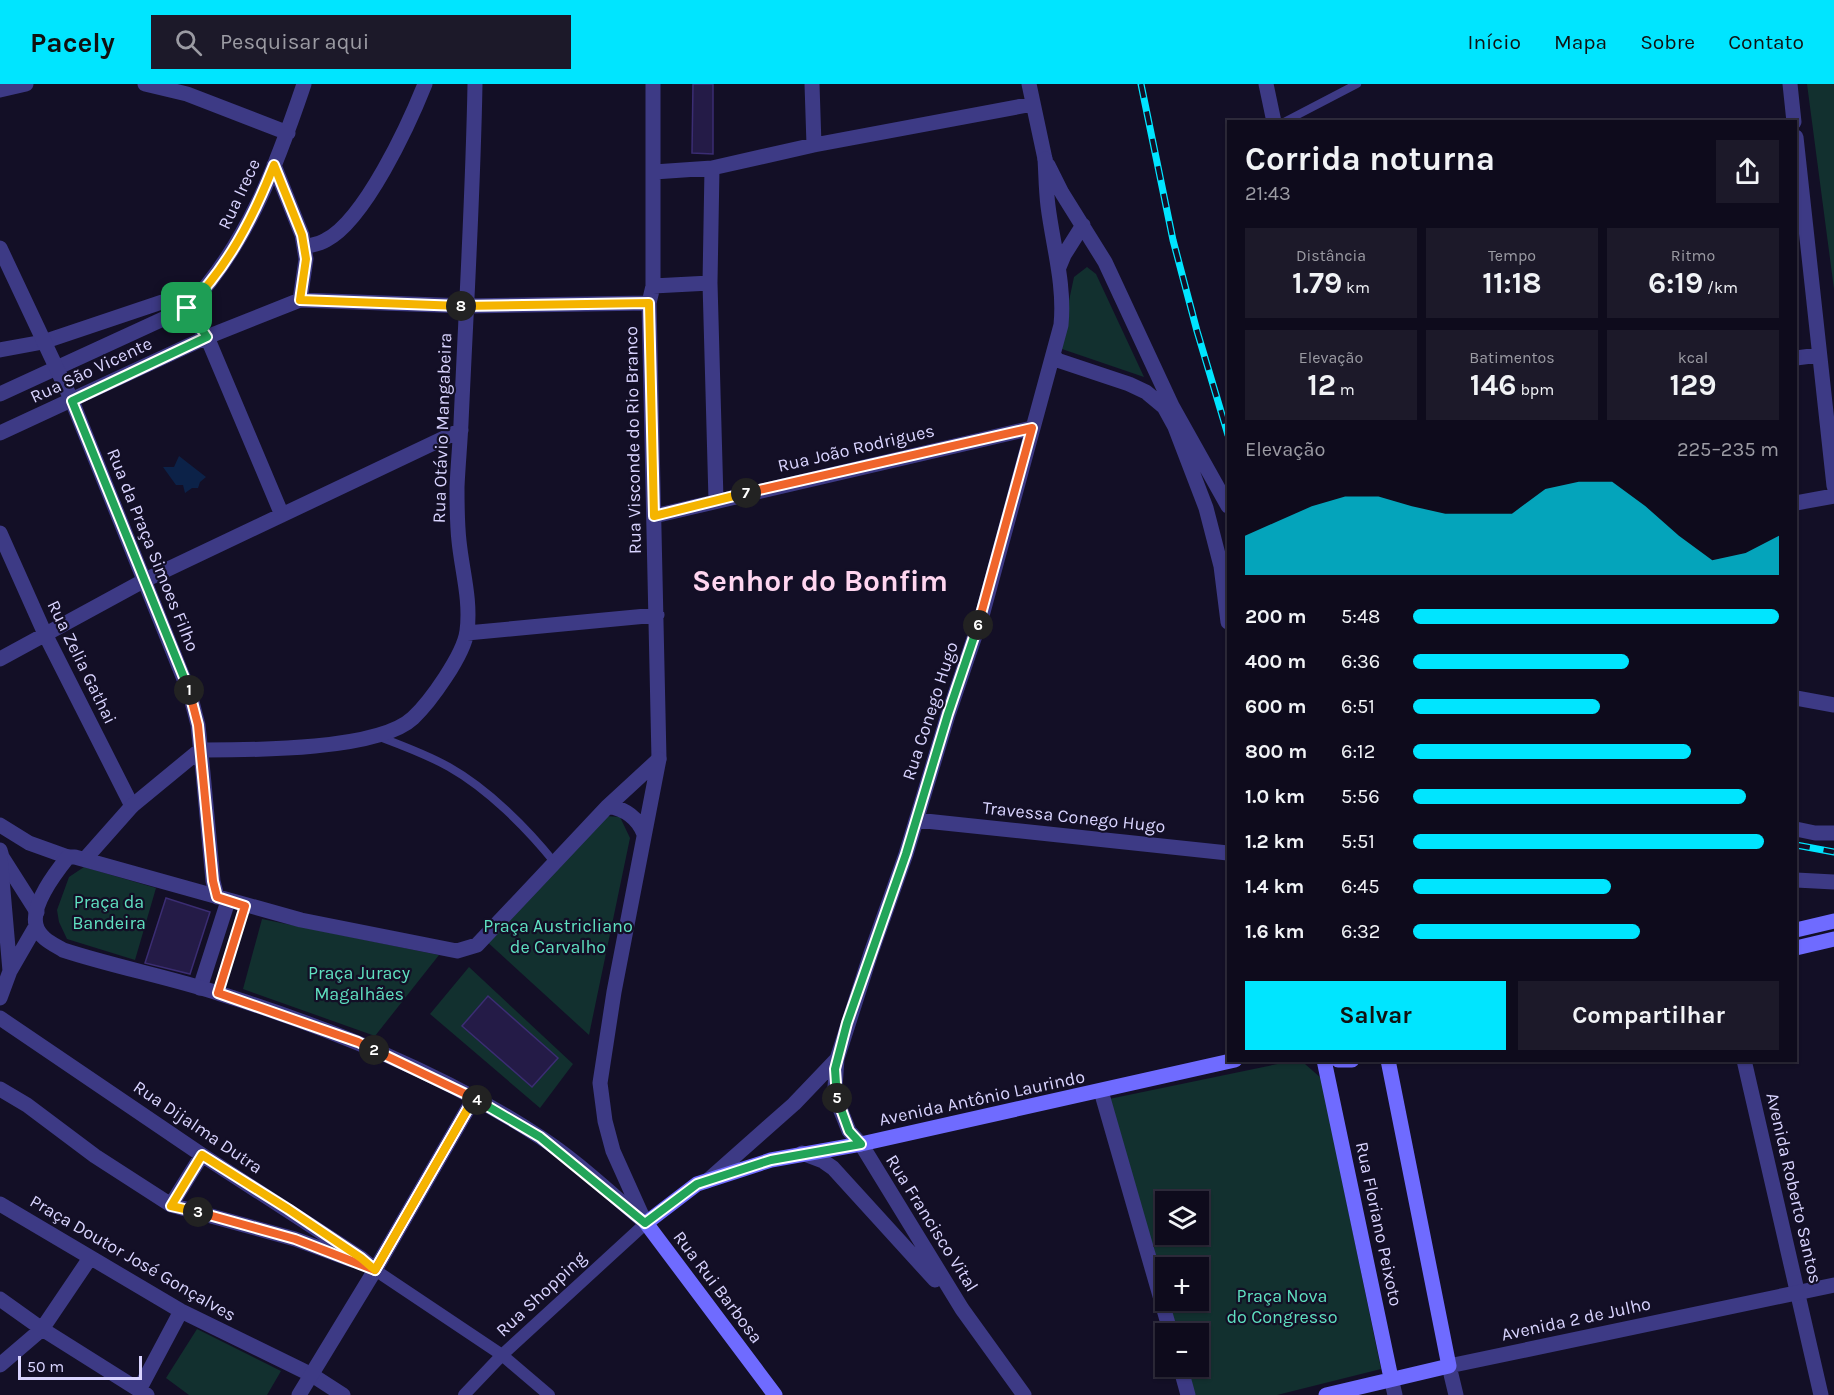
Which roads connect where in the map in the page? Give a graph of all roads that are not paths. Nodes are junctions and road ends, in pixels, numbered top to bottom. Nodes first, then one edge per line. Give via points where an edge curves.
1 (26, 84) edge
2 (145, 84) edge
3 (304, 84) edge
4 (424, 84) edge
5 (475, 84) edge
6 (653, 84) edge
7 (812, 84) edge
8 (1029, 84) edge
9 (1266, 84) edge
10 (1790, 84) edge
11 (1353, 85) edge
12 (0, 90) edge
13 (1033, 104) junction
14 (1274, 120) edge
15 (1288, 120) edge
16 (1794, 120) edge
17 (288, 133) junction
18 (814, 145) junction
19 (1045, 159) junction
20 (1797, 163) edge
21 (274, 165) junction
22 (712, 168) junction
23 (654, 172) junction
24 (1798, 189) edge
25 (1083, 225) junction
26 (0, 248) edge
27 (304, 248) junction
28 (1059, 267) junction
29 (710, 283) junction
30 (653, 286) junction
31 (300, 300) junction
32 (649, 303) junction
33 (466, 306) junction
34 (187, 308) junction
35 (207, 337) junction
36 (43, 342) junction
37 (0, 350) edge
38 (1054, 355) junction
39 (1819, 355) junction
40 (1797, 358) edge
41 (57, 369) junction
42 (0, 394) edge
43 (72, 401) junction
44 (1032, 428) junction
45 (461, 430) junction
46 (0, 433) edge
47 (1834, 486) edge
48 (1834, 496) edge
49 (716, 500) junction
50 (1797, 503) edge
51 (1227, 504) edge
52 (282, 515) junction
53 (654, 516) junction
54 (0, 533) edge
55 (145, 580) junction
56 (1226, 595) edge
57 (657, 615) junction
58 (467, 633) junction
59 (45, 634) junction
60 (0, 659) edge
61 (1797, 698) edge
62 (1834, 705) edge
63 (376, 736) junction
64 (200, 750) junction
65 (659, 759) junction
66 (132, 806) junction
67 (608, 807) junction
68 (916, 820) junction
69 (0, 825) edge
70 (1797, 829) edge
71 (1834, 833) edge
72 (644, 834) junction
73 (0, 850) edge
74 (1227, 854) edge
75 (0, 856) edge
76 (68, 857) junction
77 (84, 859) junction
78 (555, 863) junction
79 (1797, 880) edge
80 (1834, 882) edge
81 (223, 899) junction
82 (245, 906) junction
83 (36, 919) junction
84 (1834, 921) edge
85 (1797, 930) edge
86 (1834, 939) edge
87 (1797, 948) edge
88 (10, 971) junction
89 (200, 988) junction
90 (218, 993) junction
91 (0, 998) edge
92 (0, 1018) edge
93 (837, 1059) junction
94 (1227, 1062) edge
95 (1324, 1062) edge
96 (1388, 1062) edge
97 (1744, 1062) edge
98 (0, 1089) edge
99 (1101, 1091) junction
100 (474, 1098) junction
101 (861, 1144) junction
102 (802, 1153) junction
103 (202, 1155) junction
104 (707, 1180) junction
105 (0, 1204) edge
106 (171, 1206) junction
107 (645, 1223) junction
108 (90, 1258) junction
109 (375, 1270) junction
110 (1834, 1285) edge
111 (1799, 1293) junction
112 (0, 1299) edge
113 (962, 1309) junction
114 (181, 1311) junction
115 (1168, 1323) edge
116 (42, 1329) junction
117 (502, 1355) junction
118 (0, 1365) edge
119 (1449, 1366) junction
120 (312, 1375) junction
121 (1183, 1377) edge
122 (1391, 1378) junction
123 (143, 1392) edge
124 (299, 1395) edge
125 (343, 1395) edge
126 (464, 1395) edge
127 (549, 1395) edge
128 (775, 1395) edge
129 (1024, 1395) edge
130 (1188, 1395) edge
131 (1326, 1395) edge
132 (1395, 1395) edge
133 (1456, 1395) edge
134 (1821, 1395) edge

1 - 12 street
2 - 17 street via 187,94
3 - 17 street, Rua Irece
4 - 27 street via 392,157 351,219 327,240
5 - 33 street, Rua Otávio Mangabeira
6 - 23 street, Rua Visconde do Rio Branco
7 - 18 street
8 - 13 street
9 - 14 street
10 - 16 street
11 - 15 lane
13 - 18 street
13 - 19 street
17 - 21 street, Rua Irece
18 - 22 street
19 - 25 street
19 - 28 street, Rua Conego Hugo
20 - 24 street
21 - 27 street
21 - 34 street, Rua Irece via 247,227 224,266
22 - 23 street
22 - 29 street
23 - 30 street, Rua Visconde do Rio Branco
24 - 39 street
25 - 28 street
25 - 51 street via 1105,262 1172,406
26 - 36 street, Rua da Praça Simoes Filho
27 - 31 street
28 - 38 street, Rua Conego Hugo via 1063,304
29 - 30 street
29 - 49 street
30 - 32 street, Rua Visconde do Rio Branco
31 - 33 street
31 - 35 street, Rua São Vicente
32 - 33 street
32 - 53 street, Rua Visconde do Rio Branco
33 - 45 street, Rua Otávio Mangabeira
34 - 35 street
34 - 36 street via 162,302
34 - 41 street, Rua São Vicente
35 - 43 street, Rua São Vicente
35 - 52 street
36 - 37 street
36 - 41 street, Rua da Praça Simoes Filho
38 - 44 street, Rua Conego Hugo
38 - 56 street via 1058,360 1138,388 1164,407 1206,508
39 - 40 street
39 - 47 street
41 - 42 street, Rua São Vicente
41 - 43 street, Rua da Praça Simoes Filho
43 - 46 street, Rua São Vicente
43 - 55 street, Rua da Praça Simoes Filho
44 - 49 street, Rua João Rodrigues
44 - 68 street, Rua Conego Hugo via 982,612
45 - 52 street
45 - 58 street, Rua Otávio Mangabeira via 457,486 459,540 468,603
48 - 50 street
49 - 53 street, Rua João Rodrigues
52 - 55 street
53 - 57 street, Rua Visconde do Rio Branco
54 - 59 street, Rua Zelia Gathai
55 - 59 street
55 - 64 street, Rua da Praça Simoes Filho via 190,694
57 - 58 street
57 - 65 street, Rua Visconde do Rio Branco
58 - 63 street, Rua Otávio Mangabeira via 443,681 411,720
59 - 60 street
59 - 66 street, Rua Zelia Gathai
61 - 62 street
63 - 64 street, Rua Otávio Mangabeira via 272,749
63 - 78 lane via 449,766 476,784
64 - 66 street
64 - 81 street, Rua da Praça Simoes Filho via 211,860
65 - 67 street
65 - 72 street, Rua Visconde do Rio Branco
66 - 77 street
67 - 72 street via 633,817
67 - 78 street
68 - 74 street, Travessa Conego Hugo
68 - 93 street, Rua Conego Hugo
69 - 76 street via 16,837
70 - 71 street
72 - 107 street, Rua Visconde do Rio Branco via 600,1083 614,1151
73 - 83 street, Rua Rui Barbosa
75 - 88 street
76 - 77 street
76 - 83 street via 50,880
77 - 81 street
78 - 82 street via 477,945 457,951
79 - 80 street
81 - 82 street
81 - 89 street
82 - 90 lane
83 - 88 street
83 - 89 street, Rua Rui Barbosa via 49,942 63,950
84 - 85 main road
86 - 87 main road
88 - 91 street
89 - 90 street, Rua Rui Barbosa
90 - 100 street, Rua Rui Barbosa via 358,1042
92 - 103 street, Rua Dijalma Dutra
93 - 101 street, Rua Francisco Vital via 835,1087 839,1106 849,1131
93 - 104 street via 794,1104
94 - 99 main road, Avenida Antônio Laurindo
95 - 122 main road, Rua Floriano Peixoto
96 - 119 main road
97 - 111 street, Avenida Roberto Santos
98 - 106 street
99 - 101 main road, Avenida Antônio Laurindo
99 - 115 street
100 - 107 street, Rua Rui Barbosa via 540,1137
100 - 109 street
101 - 102 main road, Avenida Antônio Laurindo
101 - 113 street, Rua Francisco Vital
102 - 104 main road, Avenida Antônio Laurindo
102 - 113 street, Rua Francisco Vital via 833,1168
103 - 106 street
103 - 109 street, Rua Dijalma Dutra
104 - 107 main road, Avenida Antônio Laurindo
105 - 108 street, Praça Doutor José Gonçalves
106 - 109 street via 295,1239
107 - 117 street, Rua Shopping
107 - 128 main road, Rua Rui Barbosa
108 - 114 street, Praça Doutor José Gonçalves
108 - 116 street
109 - 117 street
109 - 120 street
110 - 111 street, Avenida 2 de Julho
111 - 119 street, Avenida 2 de Julho
111 - 134 street, Avenida Roberto Santos
112 - 116 street
113 - 129 street, Rua Francisco Vital
114 - 120 street, Praça Doutor José Gonçalves
114 - 123 street
116 - 118 street
116 - 123 street
117 - 126 street, Rua Shopping
117 - 127 street
119 - 122 main road, Avenida 2 de Julho
119 - 133 street
120 - 124 street
120 - 125 street, Praça Doutor José Gonçalves
121 - 130 street
122 - 131 main road, Avenida 2 de Julho
122 - 132 street, Rua Floriano Peixoto

